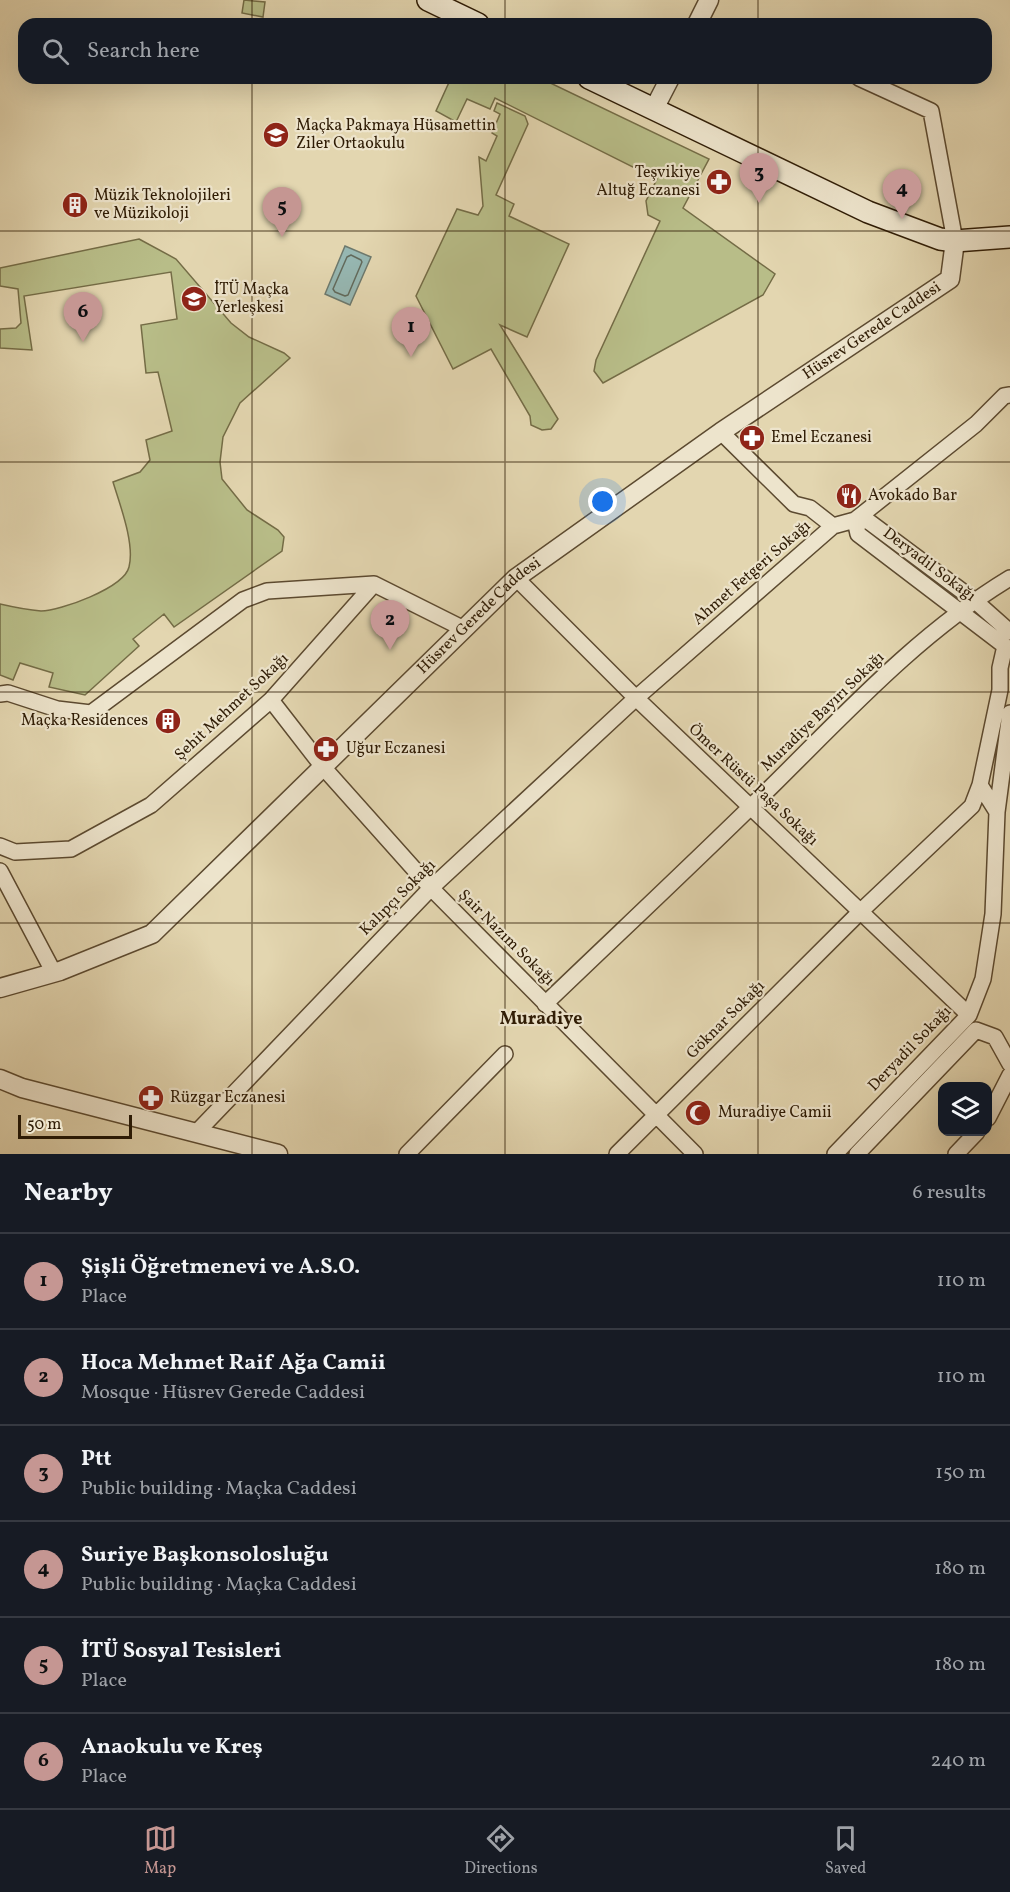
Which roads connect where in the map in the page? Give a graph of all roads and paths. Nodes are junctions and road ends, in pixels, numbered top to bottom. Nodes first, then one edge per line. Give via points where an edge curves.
1 (428, 0) edge
2 (710, 0) edge
3 (466, 18) edge
4 (700, 18) edge
5 (602, 84) edge
6 (667, 84) edge
7 (872, 84) edge
8 (654, 109) junction
9 (1010, 237) edge
10 (955, 241) junction
11 (1010, 395) edge
12 (721, 432) junction
13 (855, 520) junction
14 (833, 526) junction
15 (516, 578) junction
16 (1010, 578) edge
17 (374, 584) junction
18 (974, 600) junction
19 (959, 611) junction
20 (464, 629) junction
21 (1010, 632) edge
22 (1005, 668) edge
23 (0, 694) edge
24 (636, 698) junction
25 (271, 700) junction
26 (1010, 713) edge
27 (323, 767) junction
28 (980, 786) junction
29 (750, 807) junction
30 (997, 812) junction
31 (0, 846) edge
32 (0, 871) edge
33 (431, 888) junction
34 (861, 911) junction
35 (54, 973) junction
36 (0, 988) edge
37 (545, 1004) junction
38 (969, 1015) junction
39 (1004, 1038) edge
40 (505, 1054) dead end
41 (1010, 1064) edge
42 (1010, 1075) edge
43 (0, 1079) edge
44 (992, 1109) edge
45 (656, 1115) junction
46 (196, 1133) junction
47 (972, 1136) edge
48 (278, 1154) edge
49 (407, 1154) edge
50 (616, 1154) edge
51 (695, 1154) edge
52 (835, 1154) edge
53 (857, 1154) edge
54 (956, 1154) edge

1 - 3 main road
2 - 4 street
5 - 8 main road
6 - 8 street
7 - 10 street via 932,111
8 - 10 main road via 868,212
9 - 10 main road
10 - 12 street, Hüsrev Gerede Caddesi via 950,279
11 - 13 street, Ahmet Fetgeri Sokağı
12 - 14 street via 794,504 810,508
12 - 15 street, Hüsrev Gerede Caddesi
13 - 14 street, Ahmet Fetgeri Sokağı
13 - 18 street, Deryadil Sokağı via 868,521
13 - 19 street, Deryadil Sokağı via 858,534
14 - 24 street, Ahmet Fetgeri Sokağı
15 - 20 street, Hüsrev Gerede Caddesi
15 - 24 street, Ömer Rüstü Paşa Sokağı
16 - 18 street, Muradiye Bayırı Sokağı
17 - 20 street
17 - 23 street via 267,591 243,600 91,712 57,709 8,693
17 - 25 street, Şehit Mehmet Sokağı
18 - 19 street, Muradiye Bayırı Sokağı
18 - 21 street, Deryadil Sokağı
19 - 22 street, Deryadil Sokağı via 1005,646
19 - 29 street, Muradiye Bayırı Sokağı via 874,685
20 - 27 street, Hüsrev Gerede Caddesi
22 - 28 street, Deryadil Sokağı
24 - 29 street, Ömer Rüstü Paşa Sokağı
24 - 33 street, Kalıpçı Sokağı
25 - 27 street, Şair Nazım Sokağı
25 - 31 street, Şehit Mehmet Sokağı via 151,805 71,849 15,852
26 - 30 street, Deryadil Sokağı
27 - 33 street, Şair Nazım Sokağı
27 - 35 street, Hüsrev Gerede Caddesi via 152,934
28 - 30 street
28 - 34 street, Göknar Sokağı via 972,806
29 - 34 street, Ömer Rüstü Paşa Sokağı
29 - 37 street, Muradiye Bayırı Sokağı
30 - 38 street, Deryadil Sokağı via 993,914 983,979
32 - 35 street
33 - 37 street, Şair Nazım Sokağı
33 - 46 street, Kalıpçı Sokağı
34 - 38 street, Ömer Rüstü Paşa Sokağı
34 - 45 street, Göknar Sokağı
35 - 36 street, Hüsrev Gerede Caddesi
37 - 45 street, Şair Nazım Sokağı
38 - 52 street, Deryadil Sokağı
39 - 41 street
39 - 53 street, Deryadil Sokağı via 976,1030
40 - 49 street
42 - 44 street
43 - 46 street
45 - 50 street, Göknar Sokağı
45 - 51 street, Şair Nazım Sokağı
46 - 48 street
47 - 54 street

